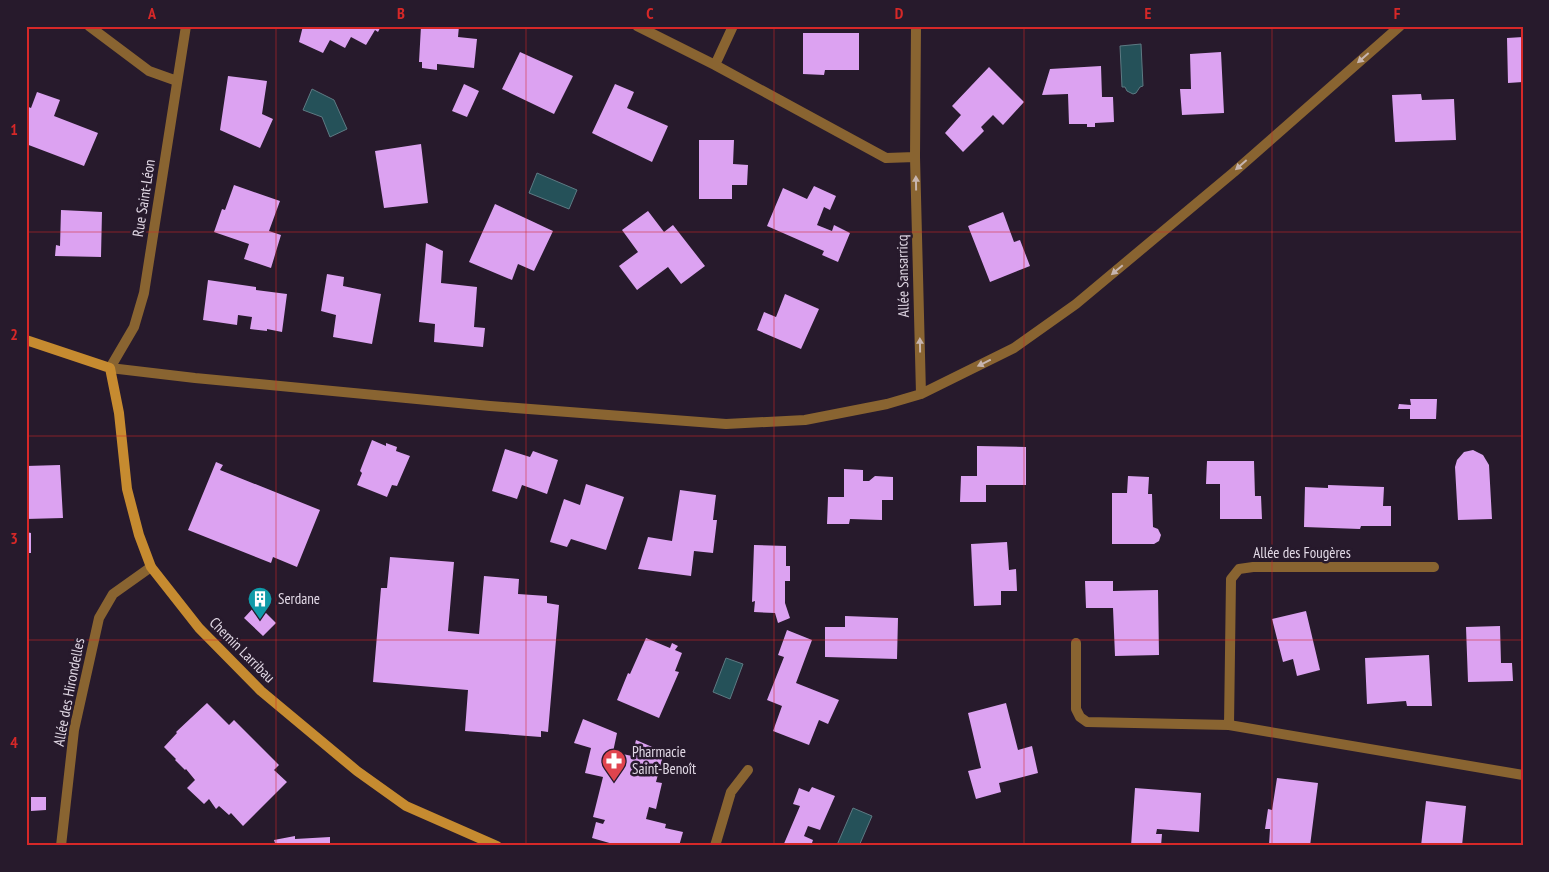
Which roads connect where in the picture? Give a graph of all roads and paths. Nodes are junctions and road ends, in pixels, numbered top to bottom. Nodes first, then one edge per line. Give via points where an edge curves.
1 (89, 26) edge
2 (186, 26) edge
3 (637, 26) edge
4 (733, 26) edge
5 (916, 26) edge
6 (1400, 26) edge
7 (715, 65) junction
8 (177, 81) junction
9 (916, 157) junction
10 (26, 340) edge
11 (110, 368) junction
12 (921, 394) junction
13 (151, 567) junction
14 (1434, 567) dead end
15 (1076, 643) dead end
16 (1228, 725) junction
17 (748, 770) dead end
18 (1523, 775) edge
19 (61, 846) edge
20 (497, 846) edge
21 (715, 846) edge

1 - 8 street via 149,71
2 - 8 street, Rue Saint-Léon
3 - 7 street
4 - 7 street
5 - 9 street, Allée Sansarricq
6 -> 12 street via 1234,172 1076,304 1014,348
7 - 9 street via 886,158
8 - 11 street, Rue Saint-Léon via 144,293 134,327
12 -> 9 street, Allée Sansarricq
10 - 11 street
11 - 12 street via 470,404 726,424 805,420
11 - 13 street, Chemin Larribau via 119,413 127,489
13 - 19 street, Allée des Hirondelles via 114,594 99,618 74,730
13 - 20 street, Chemin Larribau via 199,628 261,691 357,771 406,806
14 - 16 street, Allée des Fougères via 1239,569 1231,579
15 - 16 street via 1076,709 1087,722
16 - 18 street
17 - 21 street via 731,792

